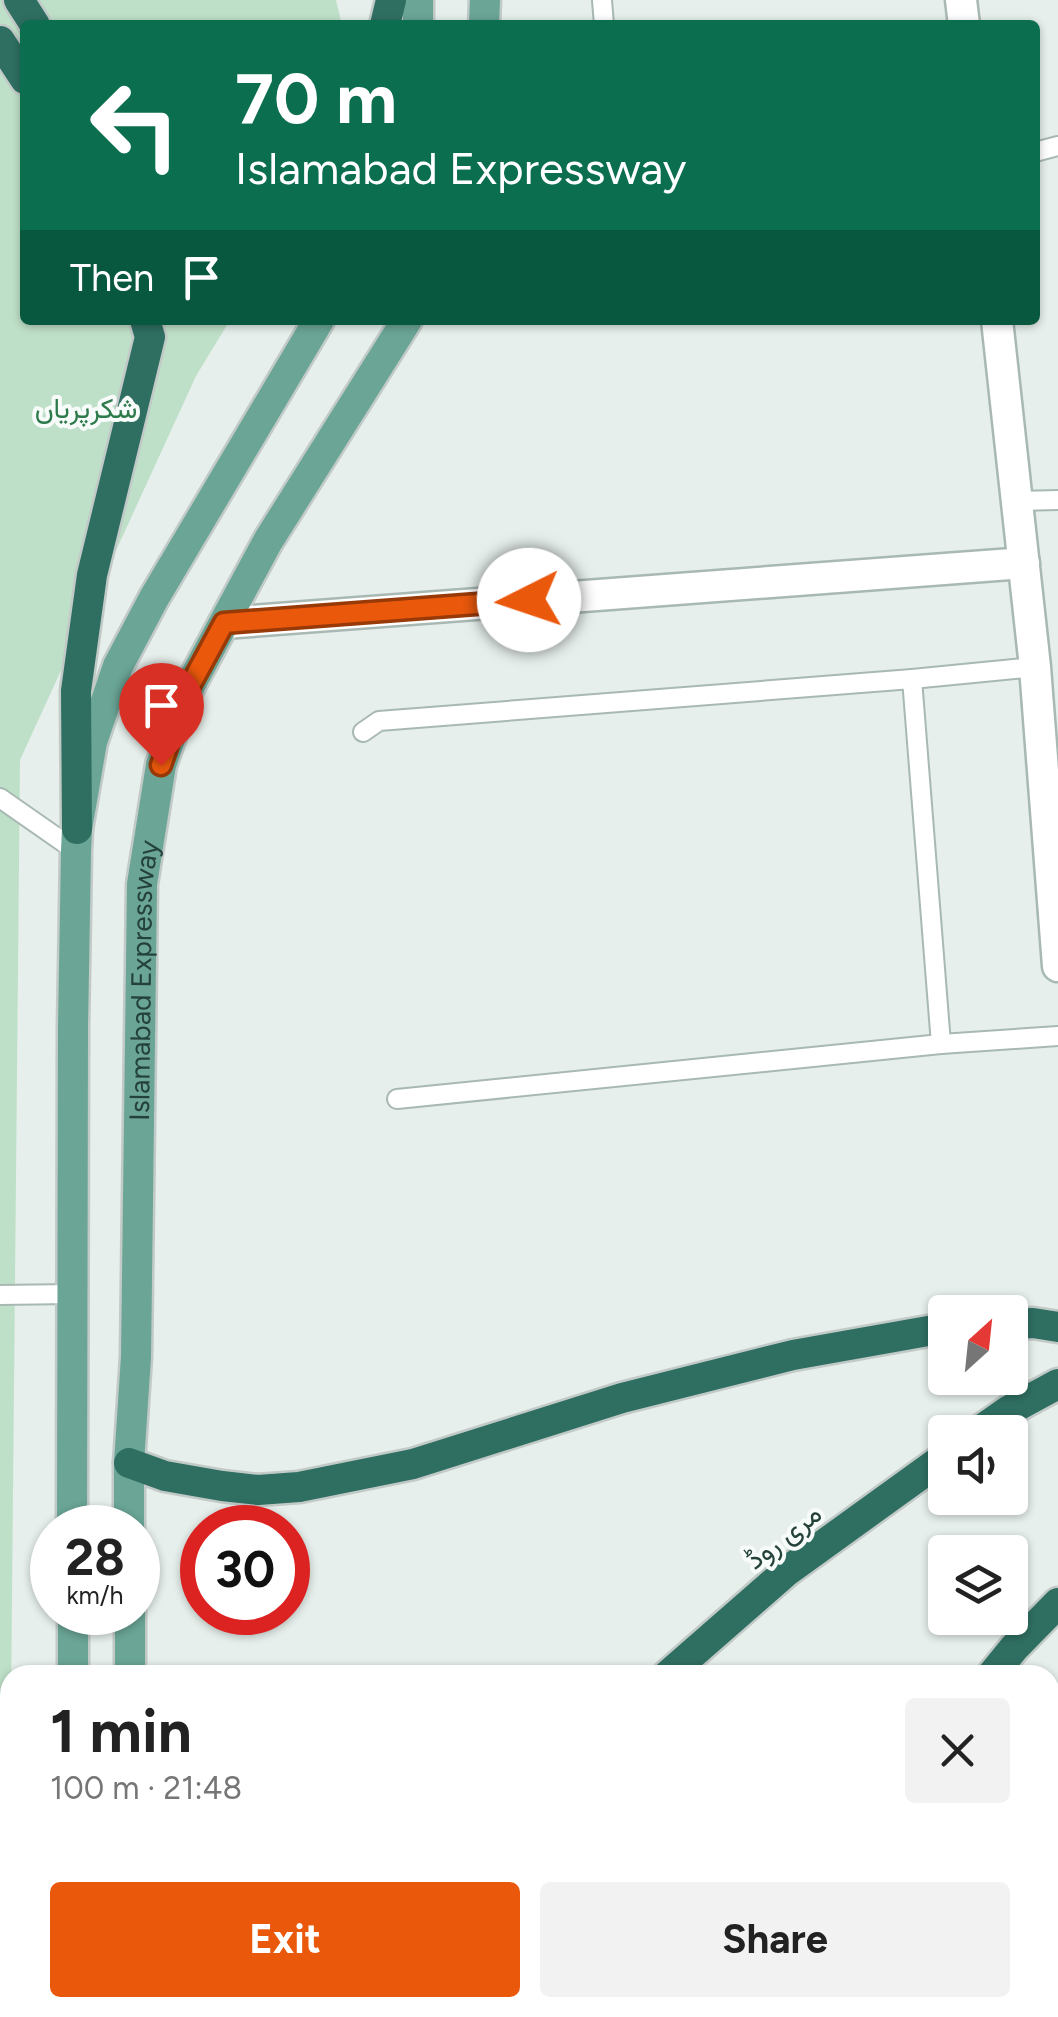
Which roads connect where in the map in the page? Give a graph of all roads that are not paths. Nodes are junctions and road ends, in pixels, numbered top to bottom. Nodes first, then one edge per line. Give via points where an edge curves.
1 (0, 41) edge
2 (20, 71) edge
3 (147, 325) edge
4 (315, 325) edge
5 (404, 325) edge
6 (997, 325) edge
7 (1058, 500) edge
8 (1016, 502) junction
9 (1024, 564) junction
10 (224, 623) junction
11 (1035, 667) junction
12 (912, 679) junction
13 (364, 732) dead end
14 (0, 798) edge
15 (77, 840) junction
16 (1058, 966) edge
17 (1058, 1036) edge
18 (941, 1044) junction
19 (397, 1099) dead end
20 (71, 1294) junction
21 (0, 1295) edge
22 (1028, 1323) edge
23 (1058, 1327) edge
24 (928, 1331) edge
25 (1058, 1384) edge
26 (1002, 1415) edge
27 (129, 1463) junction
28 (928, 1469) edge
29 (72, 1505) edge
30 (129, 1505) edge
31 (1058, 1602) edge
32 (73, 1635) edge
33 (130, 1635) edge
34 (74, 1665) edge
35 (130, 1665) edge
36 (680, 1665) edge
37 (1000, 1665) edge

1 - 2 highway
3 - 15 highway via 150,337 92,575 76,692
4 - 15 main road via 118,666 92,742
5 - 10 main road, Islamabad Expressway
6 - 8 street
7 - 8 lane
8 - 9 street
9 - 10 street
9 - 11 street
10 - 27 main road, Islamabad Expressway via 186,693 161,765 142,884
11 - 12 lane
11 - 16 street
12 - 13 lane via 379,722
12 - 18 lane
14 - 15 lane
15 - 20 main road
17 - 18 lane
18 - 19 lane
20 - 21 lane
20 - 29 main road
22 - 23 highway
24 - 27 highway via 793,1355 622,1398 413,1464 316,1484 258,1490 165,1476
25 - 26 highway
27 - 30 main road, Islamabad Expressway
28 - 36 highway, مری روڈ via 788,1571
31 - 37 highway
32 - 34 main road
33 - 35 main road

